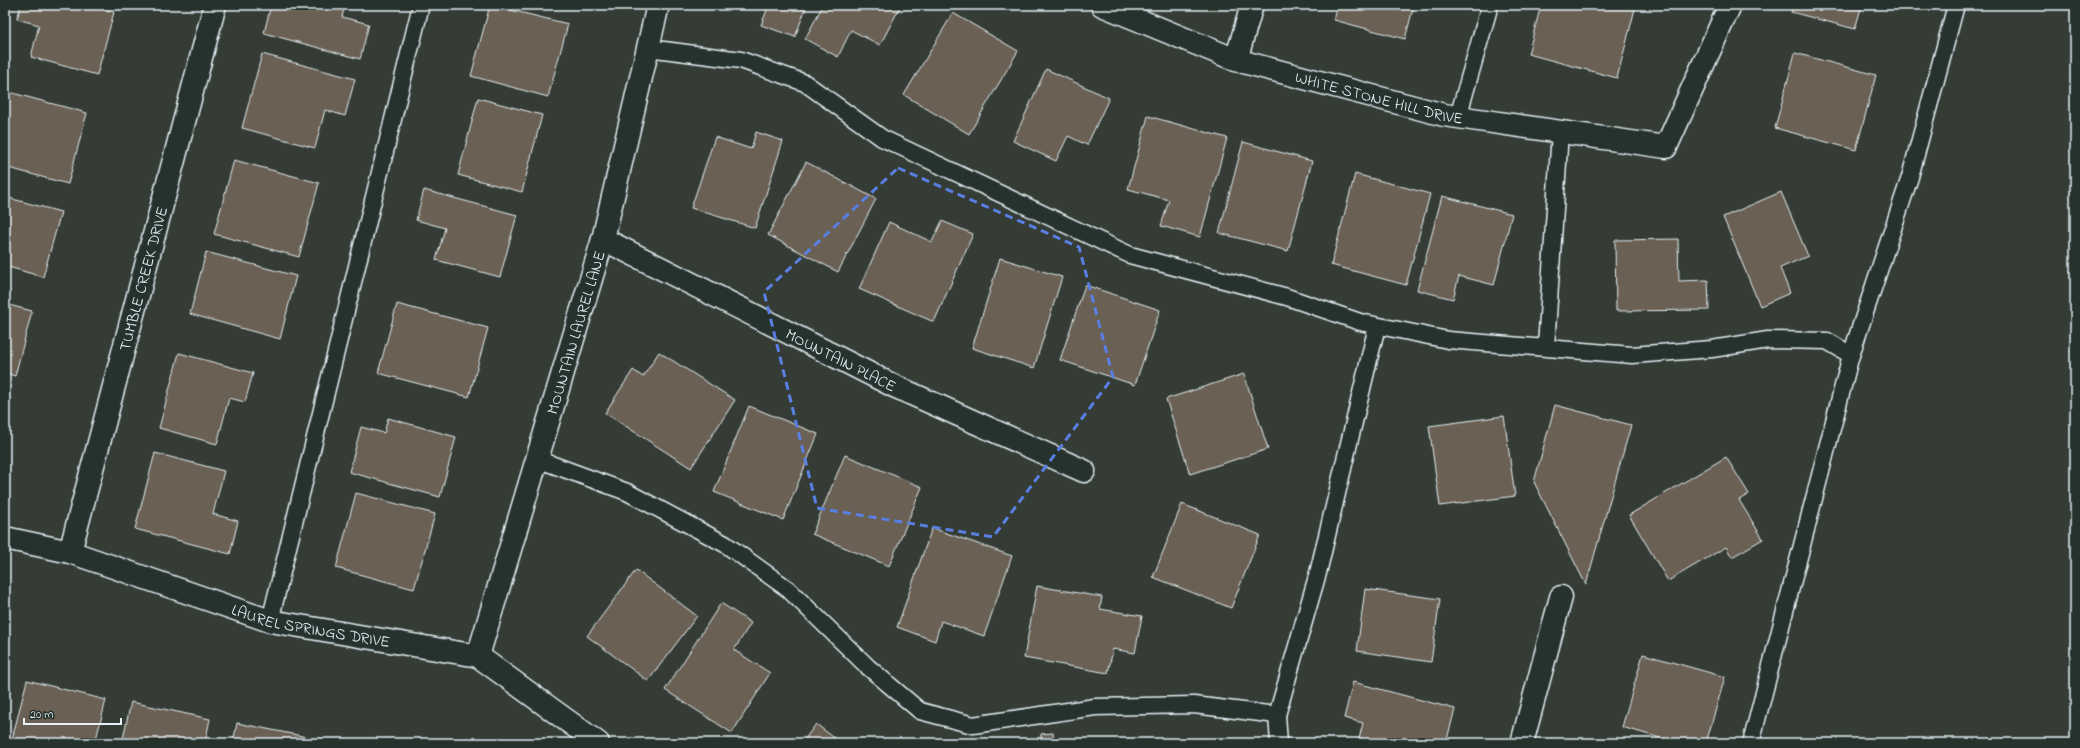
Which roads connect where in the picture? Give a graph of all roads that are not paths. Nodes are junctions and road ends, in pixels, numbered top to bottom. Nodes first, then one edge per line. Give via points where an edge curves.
1 (215, 5) edge
2 (421, 5) edge
3 (658, 5) edge
4 (1102, 5) edge
5 (1252, 5) edge
6 (1490, 5) edge
7 (1730, 5) edge
8 (1956, 5) edge
9 (648, 48) junction
10 (1236, 60) junction
11 (1458, 117) junction
12 (1560, 132) junction
13 (603, 239) junction
14 (1377, 326) junction
15 (1546, 347) junction
16 (1851, 355) junction
17 (537, 459) junction
18 (1084, 471) dead end
19 (5, 538) edge
20 (70, 552) junction
21 (1561, 597) dead end
22 (270, 621) junction
23 (478, 656) junction
24 (1277, 715) junction
25 (598, 743) edge
26 (1279, 743) edge
27 (1522, 743) edge
28 (1751, 743) edge

1 - 20 street, TUMBLE CREEK DRIVE
2 - 22 lane
3 - 9 street, MOUNTAIN LAUREL LANE
4 - 10 street, WHITE STONE HILL DRIVE
5 - 10 street
6 - 11 lane
7 - 12 street, WHITE STONE HILL DRIVE via 1666,147
8 - 16 lane via 1910,177
9 - 13 street, MOUNTAIN LAUREL LANE
9 - 14 lane via 741,60 805,83 882,138 1130,254 1287,297
10 - 11 street, WHITE STONE HILL DRIVE
11 - 12 street, WHITE STONE HILL DRIVE
12 - 15 lane
13 - 17 street, MOUNTAIN LAUREL LANE
13 - 18 street, MOUNTAIN PLACE via 894,386
14 - 15 lane via 1448,340
14 - 24 lane via 1318,573
15 - 16 lane via 1632,355 1712,349 1768,340 1827,341
16 - 28 lane
17 - 23 street, MOUNTAIN LAUREL LANE
17 - 24 lane via 627,492 725,544 788,589 868,667 920,711 972,725 1095,707 1194,705
19 - 20 street, LAUREL SPRINGS DRIVE
20 - 22 street, LAUREL SPRINGS DRIVE
21 - 27 street
22 - 23 street, LAUREL SPRINGS DRIVE
23 - 25 street, LAUREL SPRINGS DRIVE
24 - 26 lane

